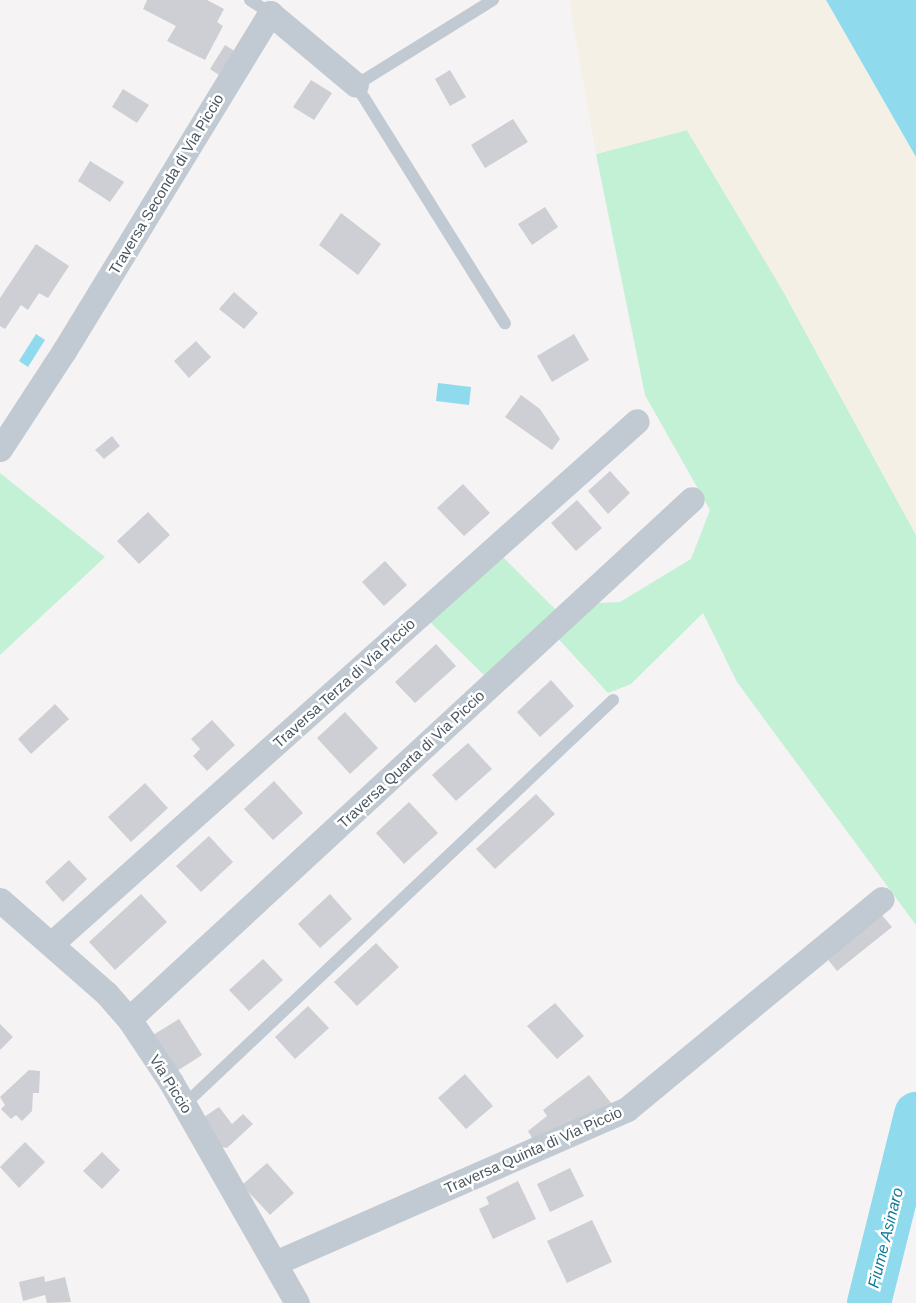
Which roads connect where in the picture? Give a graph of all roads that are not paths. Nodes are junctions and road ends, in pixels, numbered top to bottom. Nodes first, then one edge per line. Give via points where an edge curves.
1 (492, 0) edge
2 (265, 4) edge
3 (356, 85) junction
4 (504, 323) dead end
5 (637, 421) dead end
6 (0, 449) edge
7 (692, 499) dead end
8 (612, 700) dead end
9 (882, 899) dead end
10 (0, 900) edge
11 (51, 944) junction
12 (129, 1019) junction
13 (184, 1105) junction
14 (275, 1263) junction
15 (297, 1303) edge

1 - 3 lane
2 - 3 street, Traversa Seconda di Via Piccio
2 - 6 street, Traversa Seconda di Via Piccio via 69,342
3 - 4 lane
5 - 11 street, Traversa Terza di Via Piccio
7 - 12 street, Traversa Quarta di Via Piccio
8 - 13 lane
9 - 14 street, Traversa Quinta di Via Piccio via 626,1109
10 - 11 street, Via Piccio
11 - 12 street, Via Piccio
12 - 13 street, Via Piccio
13 - 14 street, Via Piccio
14 - 15 street, Via Piccio

